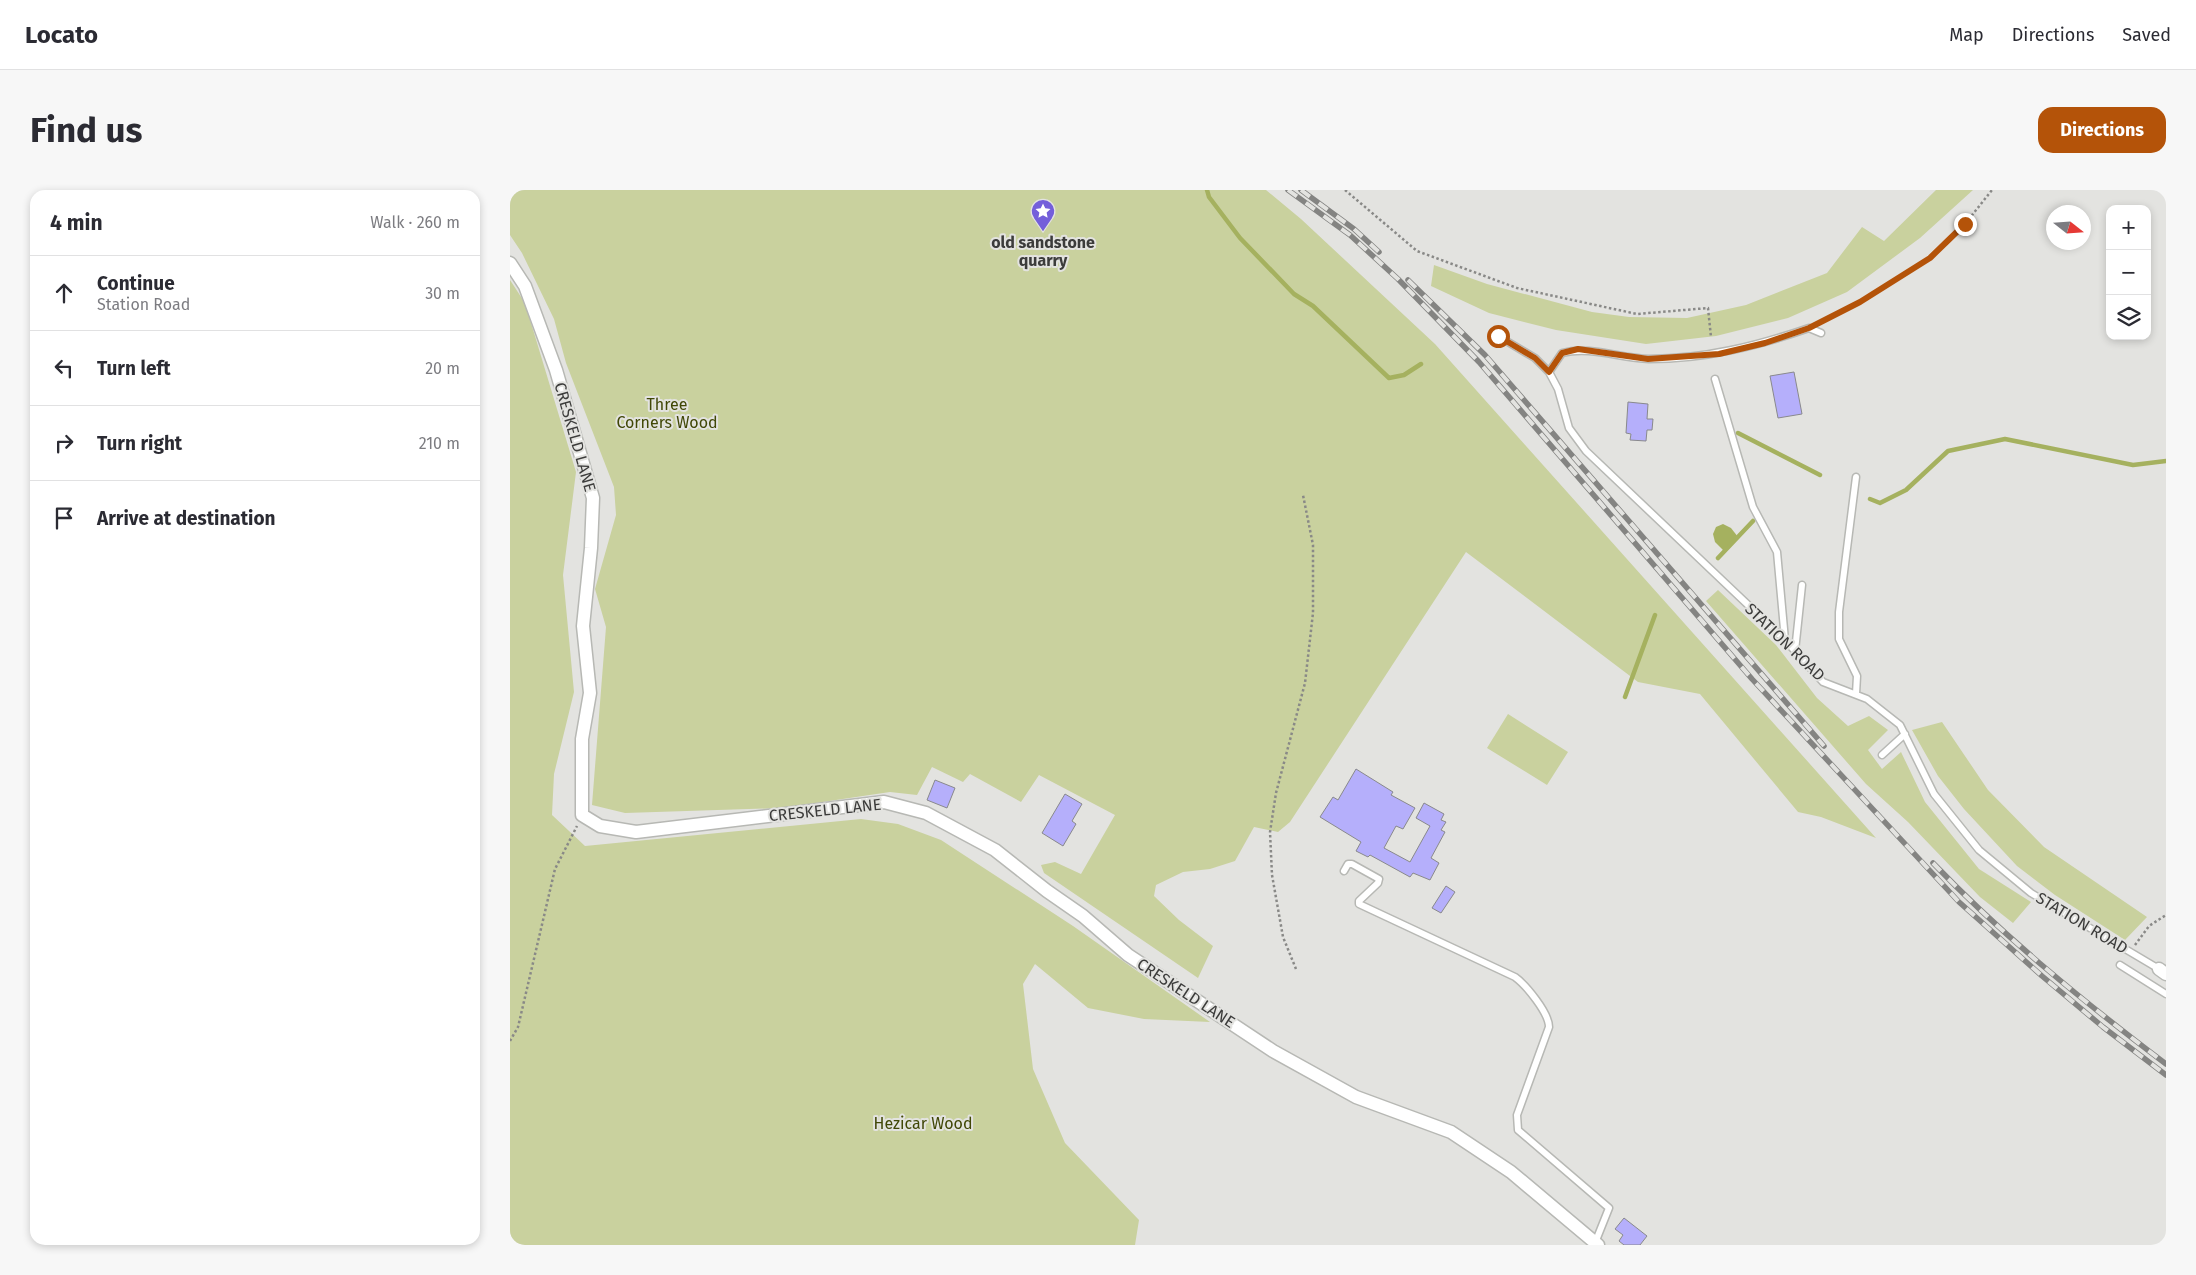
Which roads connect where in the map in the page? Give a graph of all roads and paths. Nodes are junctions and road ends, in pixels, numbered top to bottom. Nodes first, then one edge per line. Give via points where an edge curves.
1 (1346, 190) edge
2 (1992, 190) edge
3 (510, 263) edge
4 (1809, 328) junction
5 (1821, 333) dead end
6 (1498, 336) dead end
7 (1711, 337) dead end
8 (1549, 372) junction
9 (1715, 378) dead end
10 (1856, 478) dead end
11 (1303, 496) dead end
12 (1802, 585) dead end
13 (1784, 640) junction
14 (1795, 651) junction
15 (1856, 694) junction
16 (1905, 734) junction
17 (1882, 756) dead end
18 (582, 815) junction
19 (1344, 871) dead end
20 (2166, 915) edge
21 (2130, 952) junction
22 (2120, 965) dead end
23 (1296, 969) dead end
24 (2163, 971) edge
25 (2166, 994) edge
26 (510, 1041) edge
27 (1597, 1244) edge

1 - 7 path via 1416,251 1517,288 1636,314 1708,308
2 - 4 path via 1965,224 1930,258 1860,302
3 - 18 street, CRESKELD LANE via 525,286 556,370 593,498 583,626 590,693 582,739
4 - 5 lane
4 - 8 lane via 1719,354 1648,359 1578,349 1562,353
6 - 8 lane, STATION ROAD via 1535,358
8 - 13 lane, STATION ROAD via 1558,389 1569,428 1586,451
9 - 13 lane via 1753,506 1777,552
10 - 15 lane via 1840,604 1839,639 1857,676
11 - 23 path via 1313,545 1314,613 1305,683 1276,793 1270,832 1272,875 1283,937
12 - 14 lane
13 - 14 lane, STATION ROAD
14 - 15 lane, STATION ROAD via 1823,682
15 - 16 lane, STATION ROAD via 1867,698 1900,725
16 - 17 lane
16 - 21 lane, STATION ROAD via 1934,794 1979,850 2031,894
18 - 26 path via 555,869 518,1026
18 - 27 street, CRESKELD LANE via 600,826 636,832 884,802 926,813 995,850 1083,916 1128,955 1272,1051 1356,1097 1451,1132 1511,1172
19 - 27 lane via 1348,864 1352,864 1379,879 1359,904 1515,977 1546,1015 1550,1028 1516,1123 1518,1130 1609,1208
20 - 21 path via 2149,926
21 - 24 lane, STATION ROAD
22 - 25 lane

